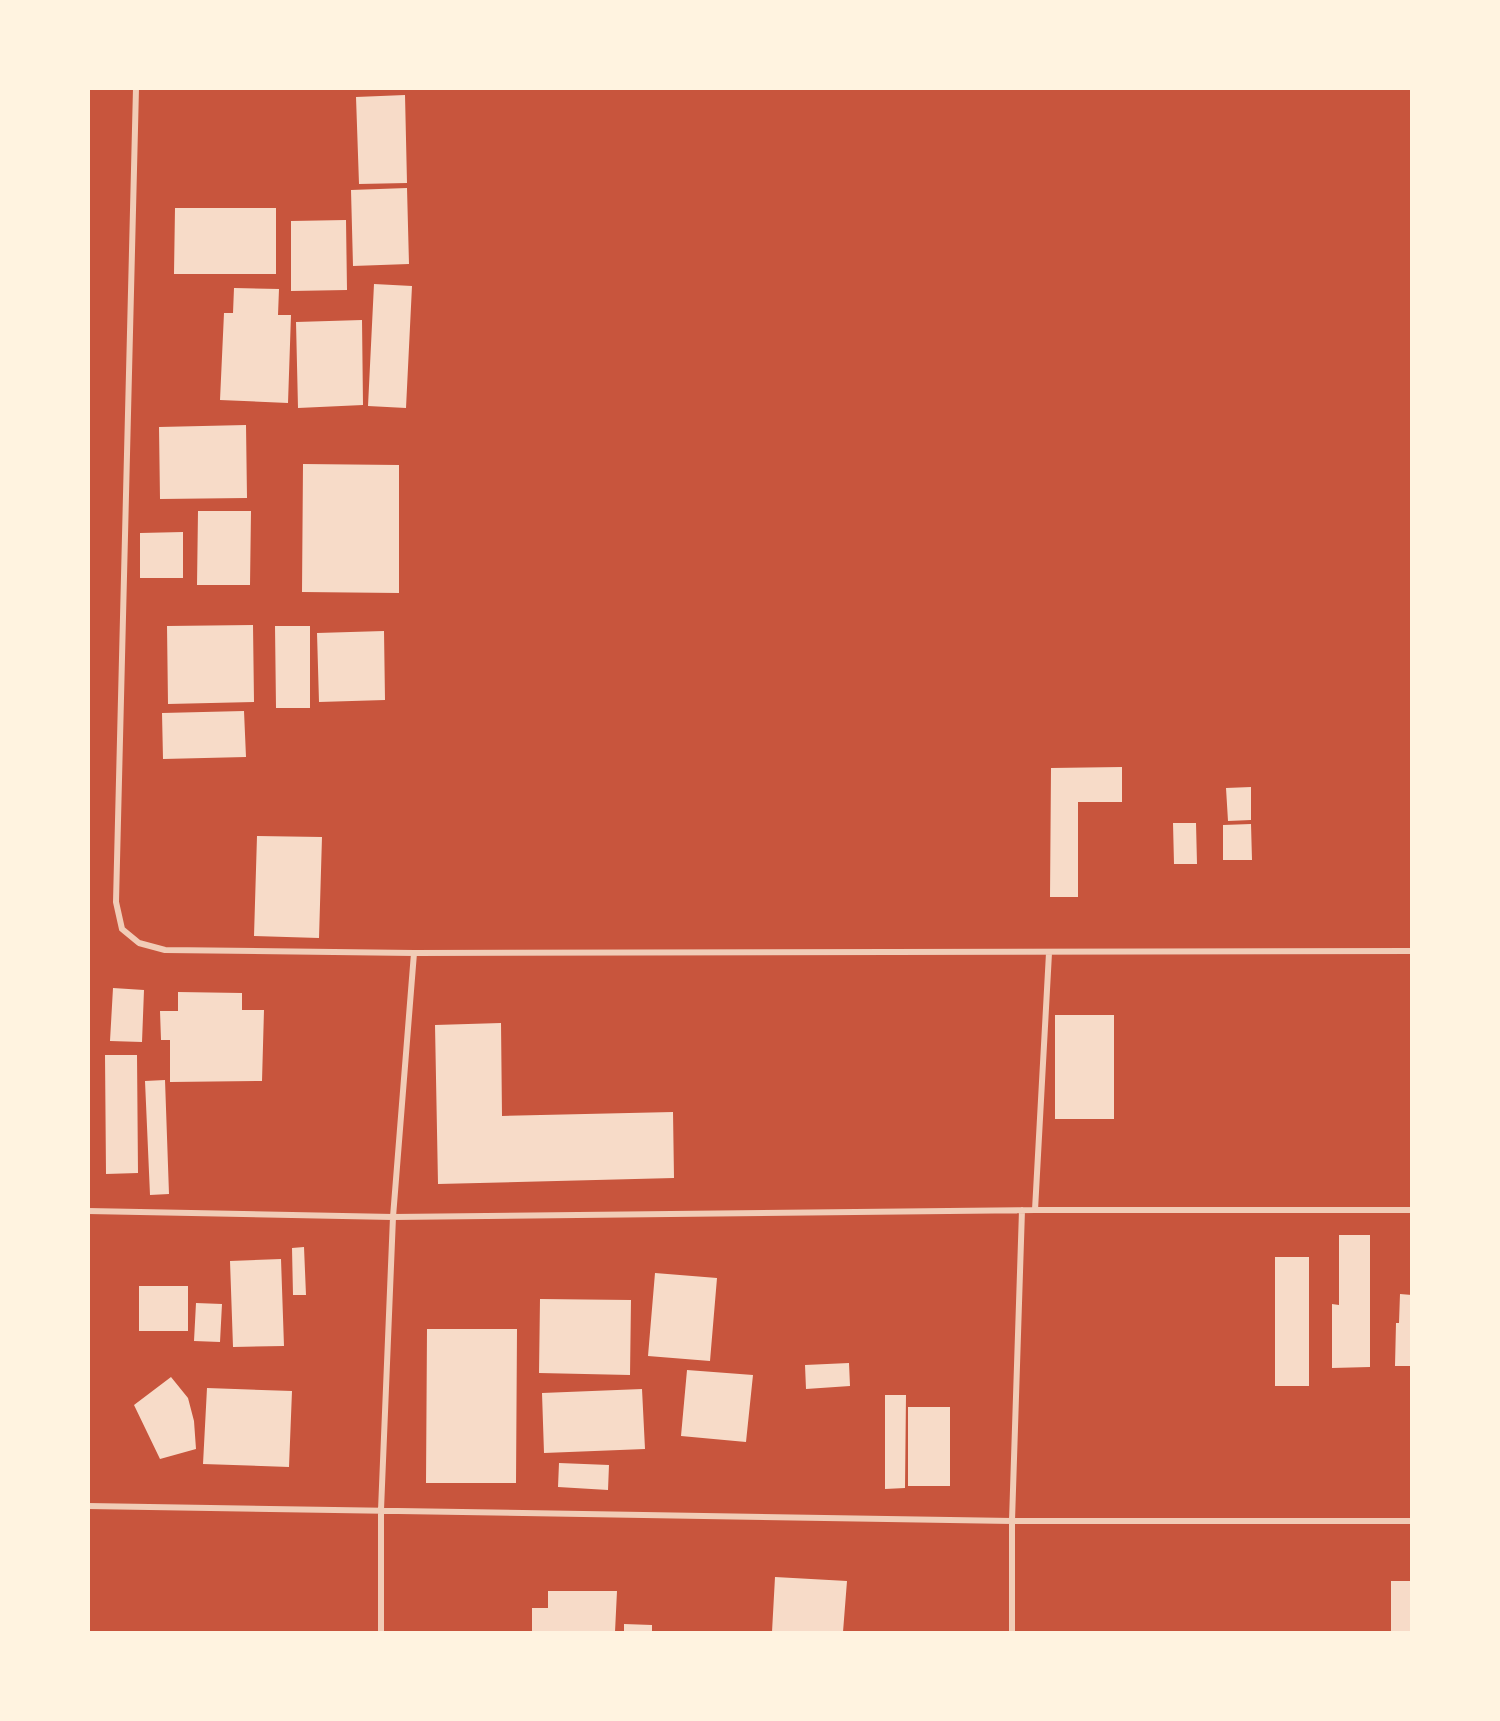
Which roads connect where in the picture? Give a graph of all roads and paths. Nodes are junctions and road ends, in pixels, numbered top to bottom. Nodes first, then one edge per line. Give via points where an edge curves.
1 (136, 88) edge
2 (1412, 951) edge
3 (414, 953) junction
4 (1049, 953) junction
5 (1022, 1210) junction
6 (1035, 1210) junction
7 (1412, 1210) edge
8 (88, 1211) edge
9 (393, 1217) junction
10 (88, 1506) edge
11 (381, 1510) junction
12 (1012, 1521) junction
13 (1412, 1521) edge
14 (381, 1632) edge
15 (1012, 1632) edge

1 - 3 street via 116,903 122,929 140,943 165,950
2 - 4 street
3 - 4 street
3 - 9 street
4 - 6 street
5 - 6 street
5 - 9 street
5 - 12 street
6 - 7 street
8 - 9 street
9 - 11 street
10 - 11 street
11 - 12 street
11 - 14 street
12 - 13 street
12 - 15 street

